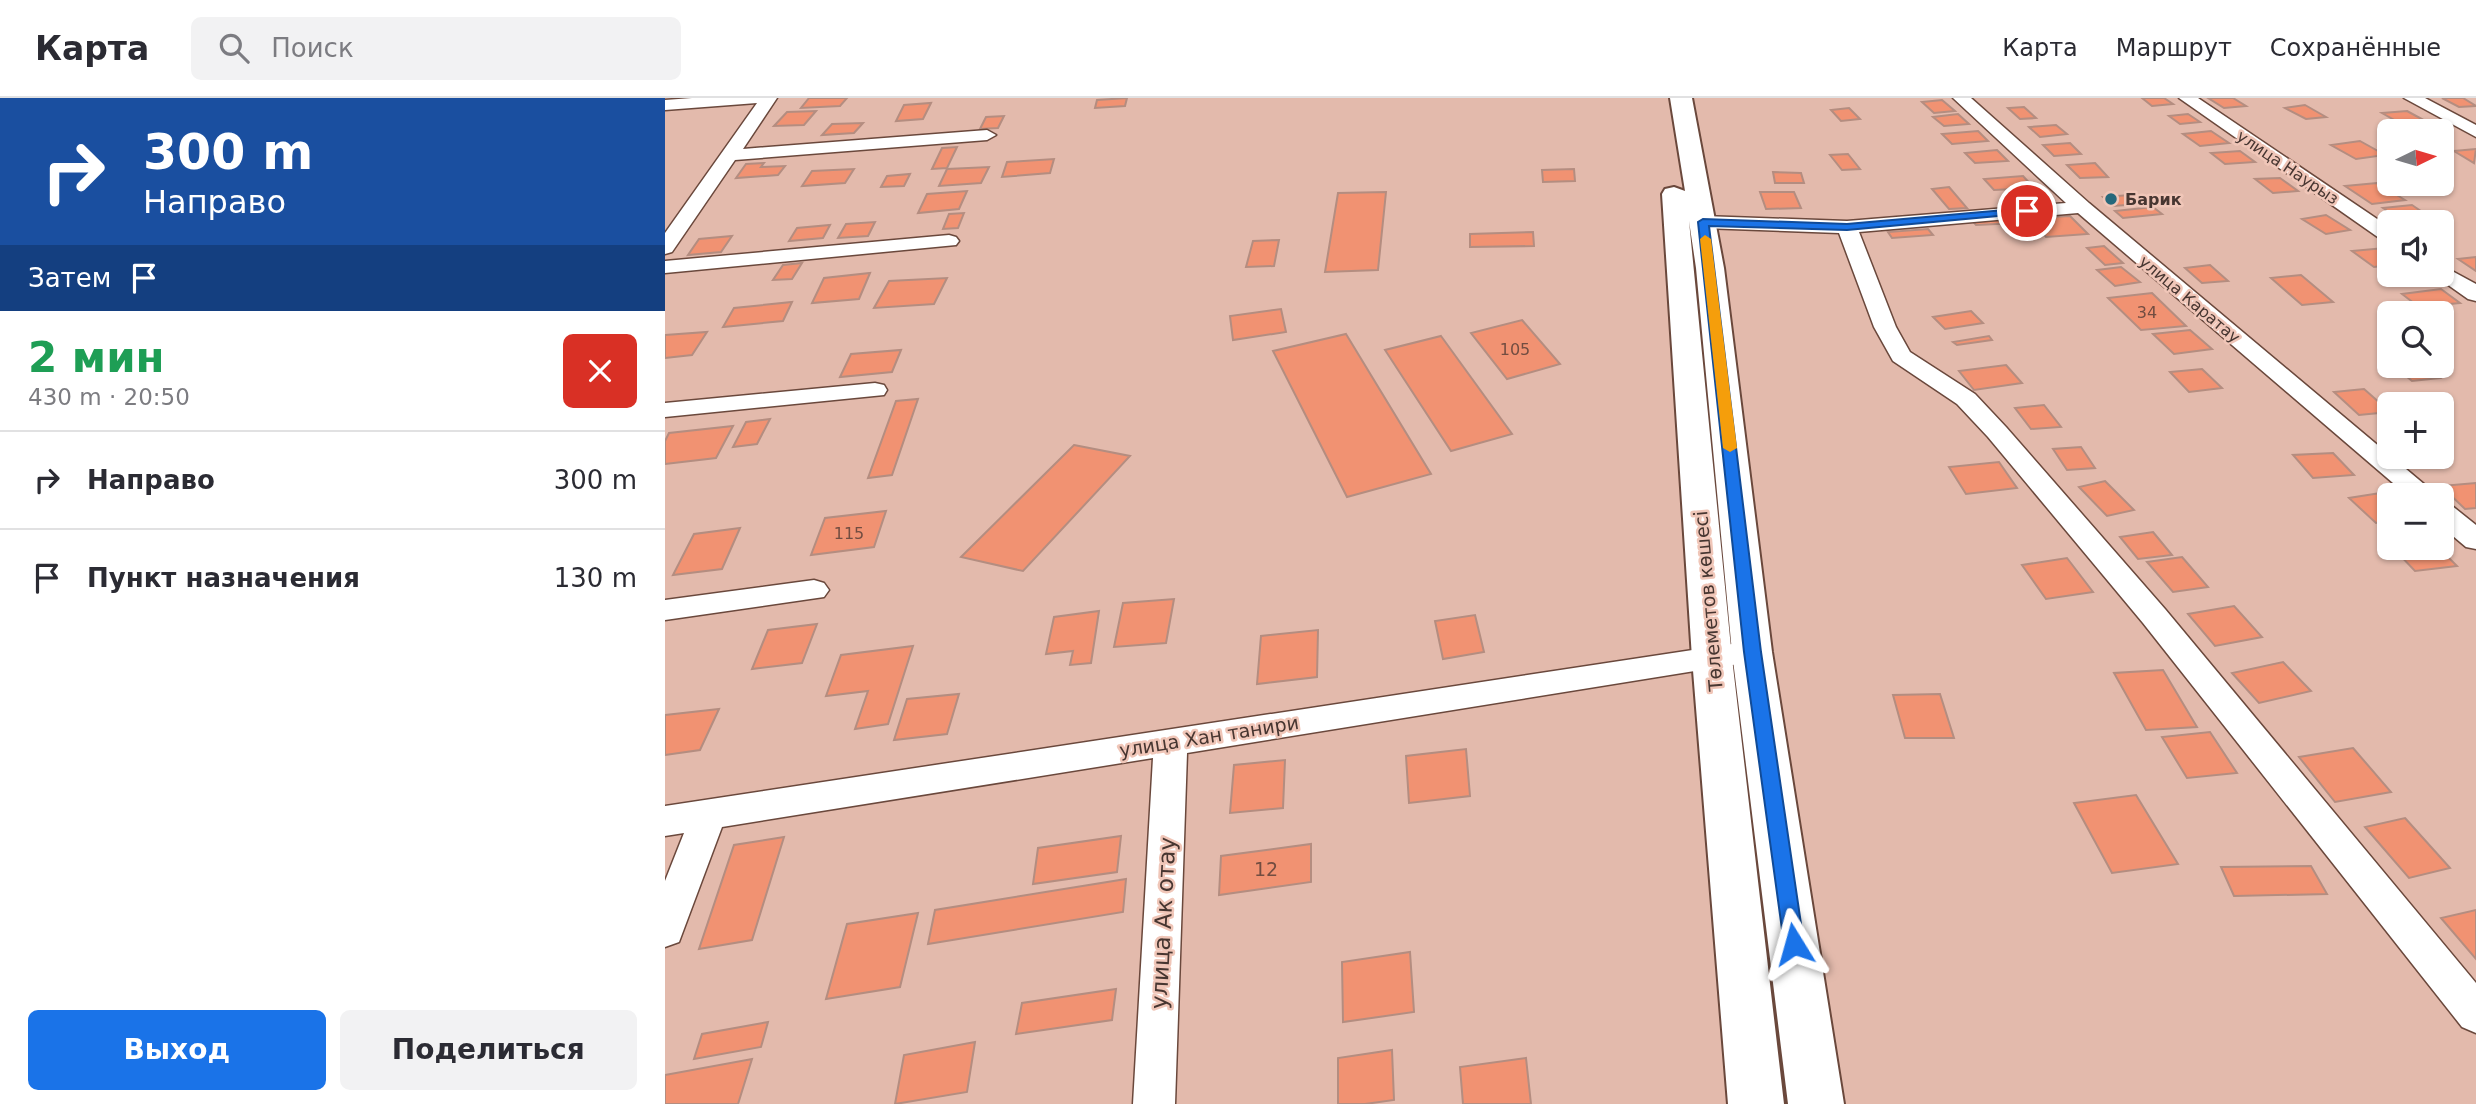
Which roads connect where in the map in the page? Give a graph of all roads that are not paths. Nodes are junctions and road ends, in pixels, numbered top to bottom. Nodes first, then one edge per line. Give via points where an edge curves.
1 (763, 98) edge
2 (769, 98) edge
3 (1661, 98) edge
4 (1681, 98) edge
5 (1961, 98) edge
6 (2187, 98) edge
7 (2411, 98) edge
8 (665, 105) edge
9 (2476, 132) edge
10 (988, 135) dead end
11 (730, 155) junction
12 (2082, 207) junction
13 (1703, 222) junction
14 (1847, 227) junction
15 (2377, 228) edge
16 (949, 241) dead end
17 (665, 247) edge
18 (665, 267) edge
19 (2454, 280) edge
20 (2476, 294) edge
21 (876, 390) dead end
22 (665, 410) edge
23 (2409, 483) edge
24 (2454, 521) edge
25 (2476, 540) edge
26 (814, 590) dead end
27 (665, 610) edge
28 (1752, 652) junction
29 (1711, 658) junction
30 (1171, 742) junction
31 (709, 814) junction
32 (665, 821) edge
33 (665, 930) edge
34 (2476, 1014) edge
35 (1154, 1104) edge
36 (1756, 1104) edge
37 (1817, 1104) edge

1 - 8 street
2 - 11 street
3 - 29 main road, Төлеметов көшесі via 1681,268
4 - 13 main road, Төлеметов көшесі
5 - 12 street, улица Каратау
6 - 15 street, улица Наурыз
7 - 9 street
10 - 11 street
11 - 17 street
12 - 14 street
12 - 23 street, улица Каратау
13 - 14 street
13 - 28 main road, Төлеметов көшесі
14 - 34 street via 1885,327 1901,356 1966,399 1997,432 2154,616
16 - 18 street
19 - 20 street
21 - 22 street
24 - 25 street
26 - 27 street
28 - 29 street, улица Хан танири
28 - 37 main road, Төлеметов көшесі
29 - 30 street, улица Хан танири
29 - 36 main road, Төлеметов көшесі
30 - 31 street, улица Хан танири
30 - 35 street, улица Ак отау
31 - 32 street, улица Хан танири
31 - 33 street

